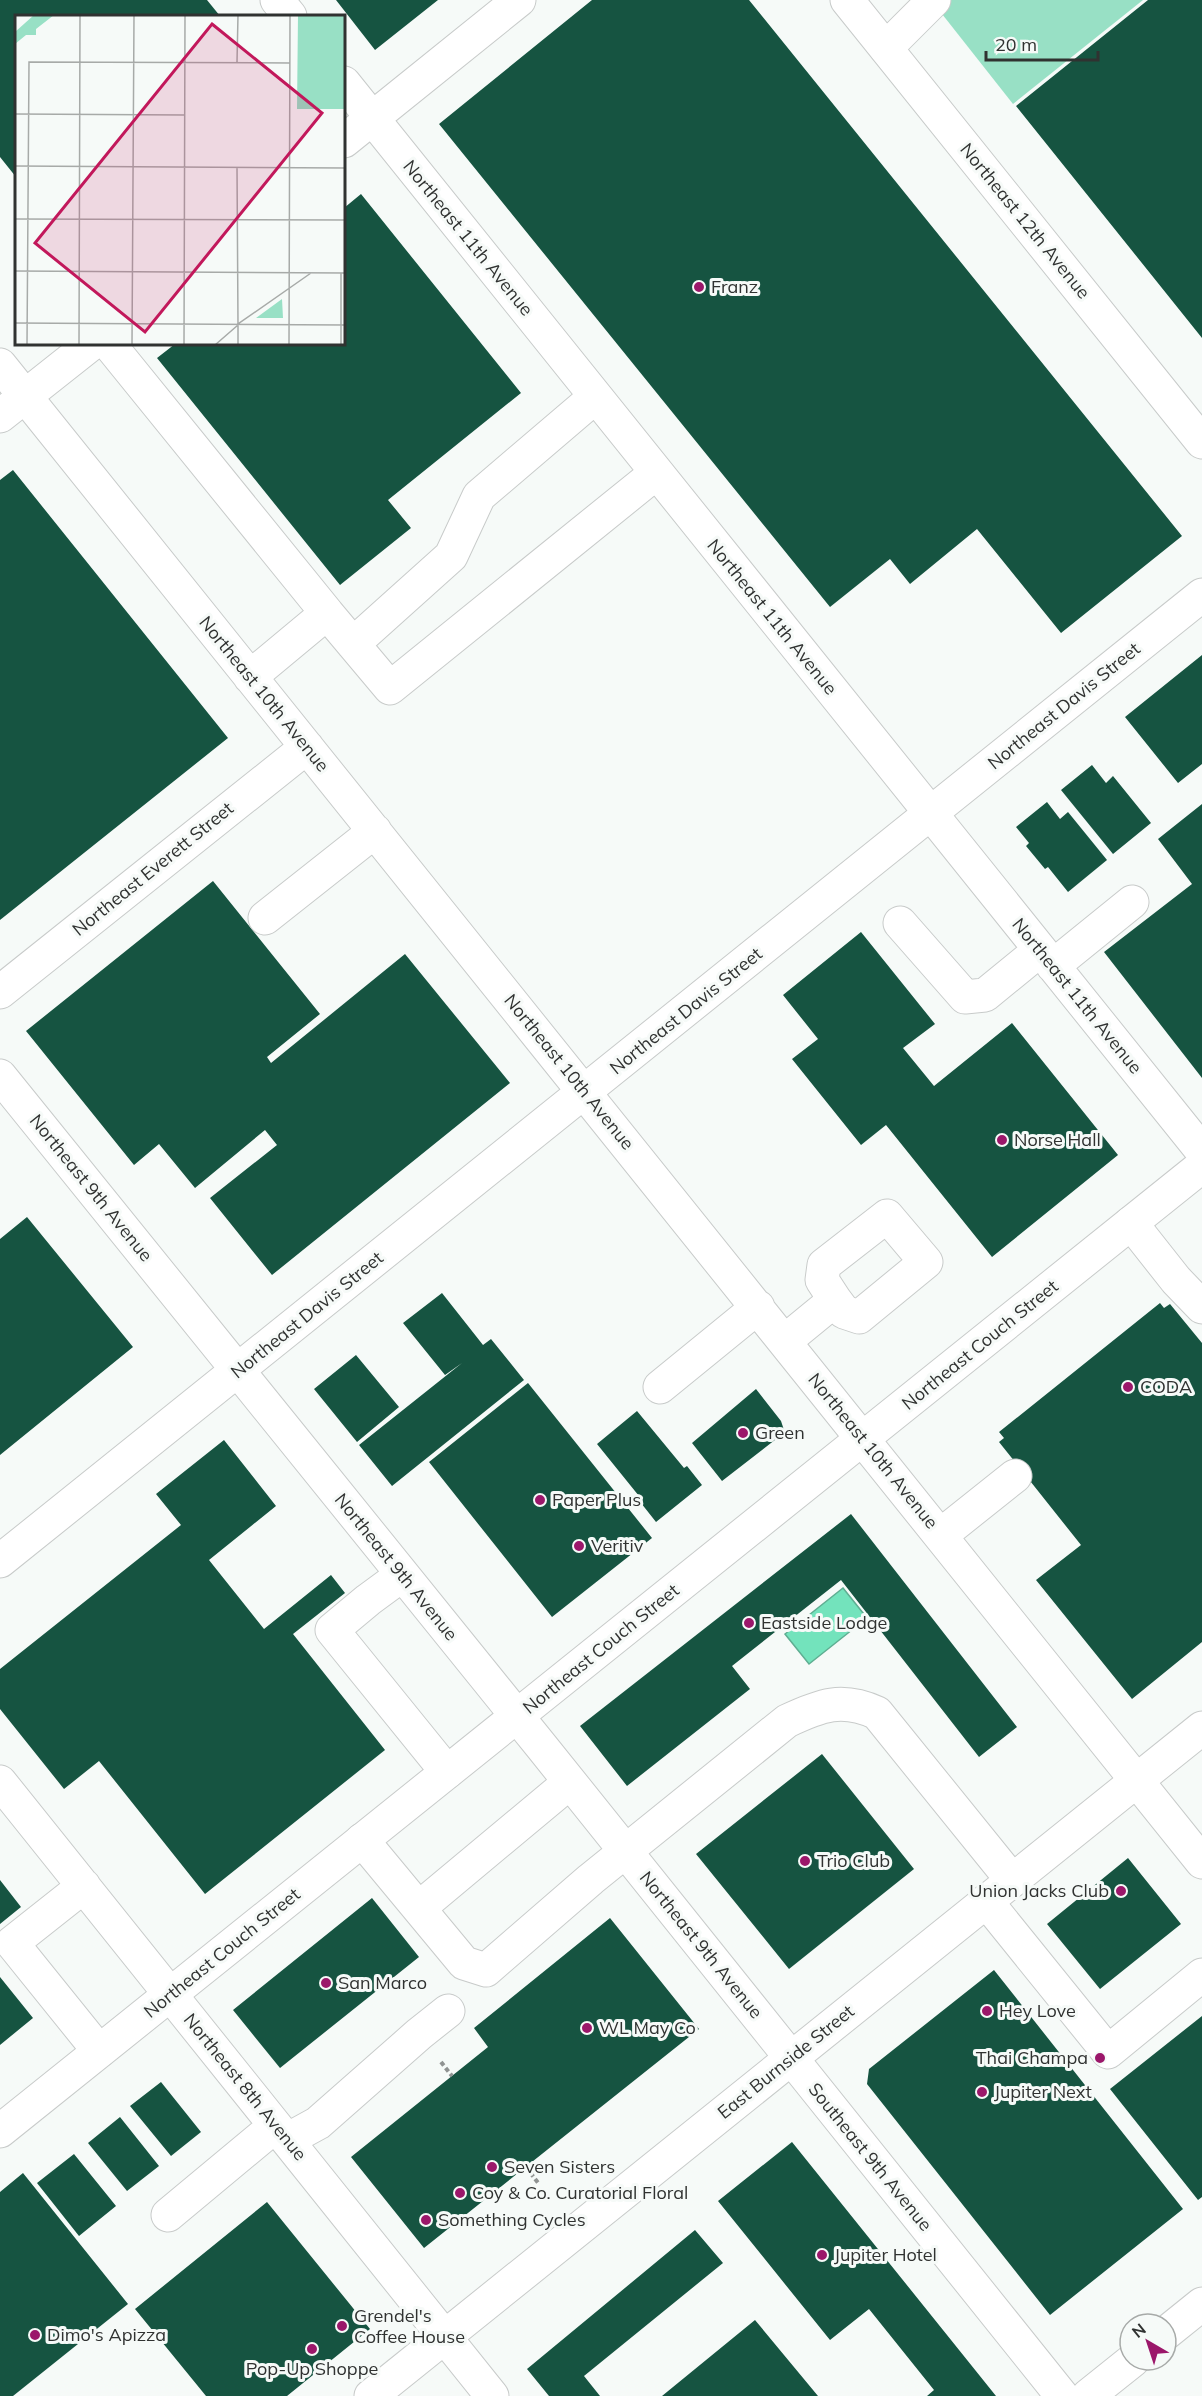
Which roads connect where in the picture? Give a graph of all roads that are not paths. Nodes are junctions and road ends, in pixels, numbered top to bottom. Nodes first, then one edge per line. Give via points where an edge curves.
1 (277, 0) edge
2 (519, 0) edge
3 (847, 0) edge
4 (934, 0) edge
5 (289, 15) edge
6 (886, 48) junction
7 (345, 84) edge
8 (372, 118) junction
9 (345, 140) edge
10 (90, 345) edge
11 (110, 345) edge
12 (0, 365) edge
13 (595, 397) junction
14 (12, 406) edge
15 (1202, 442) edge
16 (656, 472) junction
17 (1202, 595) edge
18 (327, 613) junction
19 (353, 644) junction
20 (250, 677) junction
21 (307, 747) junction
22 (930, 814) junction
23 (375, 831) junction
24 (1132, 902) dead end
25 (265, 918) dead end
26 (900, 923) dead end
27 (1047, 958) junction
28 (0, 992) edge
29 (0, 1076) edge
30 (585, 1091) junction
31 (1202, 1151) edge
32 (1202, 1167) edge
33 (1131, 1223) junction
34 (835, 1300) dead end
35 (758, 1307) junction
36 (1202, 1307) edge
37 (785, 1341) junction
38 (237, 1370) junction
39 (660, 1387) dead end
40 (863, 1439) junction
41 (1014, 1476) dead end
42 (941, 1535) junction
43 (0, 1561) edge
44 (402, 1575) junction
45 (517, 1716) junction
46 (1202, 1728) edge
47 (447, 1772) junction
48 (1137, 1780) junction
49 (0, 1782) edge
50 (570, 1782) junction
51 (362, 1840) junction
52 (626, 1851) junction
53 (1202, 1862) edge
54 (1012, 1880) junction
55 (84, 1886) junction
56 (986, 1901) junction
57 (419, 1908) junction
58 (1202, 1976) edge
59 (170, 1994) junction
60 (448, 2012) dead end
61 (99, 2051) junction
62 (791, 2058) junction
63 (0, 2131) edge
64 (281, 2133) junction
65 (168, 2215) dead end
66 (1202, 2304) edge
67 (1178, 2323) edge
68 (445, 2336) junction
69 (1118, 2372) edge
70 (371, 2396) edge
71 (492, 2396) edge
72 (1062, 2396) edge
73 (1088, 2396) edge

1 - 5 street
2 - 8 street
3 - 6 street, Northeast 12th Avenue
4 - 6 street
6 - 15 street, Northeast 12th Avenue
7 - 8 street, Northeast 11th Avenue
8 - 9 street
8 - 13 street, Northeast 11th Avenue
10 - 14 street
11 - 18 street
12 - 14 street, Northeast 10th Avenue
13 - 16 street, Northeast 11th Avenue
13 - 19 street via 479,496 451,556
14 - 20 street, Northeast 10th Avenue
16 - 19 street via 390,688
16 - 22 street, Northeast 11th Avenue
17 - 22 street, Northeast Davis Street
18 - 19 street
18 - 20 street
20 - 21 street, Northeast 10th Avenue
21 - 23 street, Northeast 10th Avenue
21 - 28 street, Northeast Everett Street
22 - 27 street, Northeast 11th Avenue
22 - 30 street, Northeast Davis Street
23 - 25 street
23 - 30 street, Northeast 10th Avenue
24 - 27 street
26 - 27 street via 965,997 985,995
27 - 31 street, Northeast 11th Avenue
29 - 38 street, Northeast 9th Avenue
30 - 35 street, Northeast 10th Avenue
30 - 38 street, Northeast Davis Street
32 - 33 street, Northeast Couch Street
33 - 36 street
33 - 40 street, Northeast Couch Street
34 - 37 street
35 - 37 street, Northeast 10th Avenue
35 - 39 street
37 - 40 street, Northeast 10th Avenue
38 - 43 street, Northeast Davis Street
38 - 44 street, Northeast 9th Avenue
40 - 42 street, Northeast 10th Avenue
40 - 45 street, Northeast Couch Street
41 - 42 street
42 - 48 street, Northeast 10th Avenue
44 - 45 street, Northeast 9th Avenue
44 - 47 street via 332,1630
45 - 47 street, Northeast Couch Street
45 - 50 street, Northeast 9th Avenue
46 - 48 street, East Burnside Street
47 - 51 street, Northeast Couch Street
48 - 53 street, Northeast 10th Avenue
48 - 54 street, East Burnside Street
49 - 55 street, Northeast 8th Avenue
50 - 52 street, Northeast 9th Avenue
50 - 57 street
51 - 57 street
51 - 59 street, Northeast Couch Street
52 - 54 street via 787,1721 819,1707 860,1705 877,1713
52 - 57 street via 486,1970 464,1963
52 - 62 street, Northeast 9th Avenue
54 - 56 street, East Burnside Street
55 - 59 street, Northeast 8th Avenue
55 - 61 street via 12,1943
56 - 58 street via 1108,2052
56 - 62 street, East Burnside Street
59 - 61 street, Northeast Couch Street
59 - 64 street, Northeast 8th Avenue
60 - 64 street via 318,2123
61 - 63 street, Northeast Couch Street
62 - 68 street, East Burnside Street
62 - 72 street, Southeast 9th Avenue
64 - 65 street
64 - 68 street, Northeast 8th Avenue
66 - 67 street
68 - 70 street, East Burnside Street
68 - 71 street, Northeast 8th Avenue
69 - 73 street

